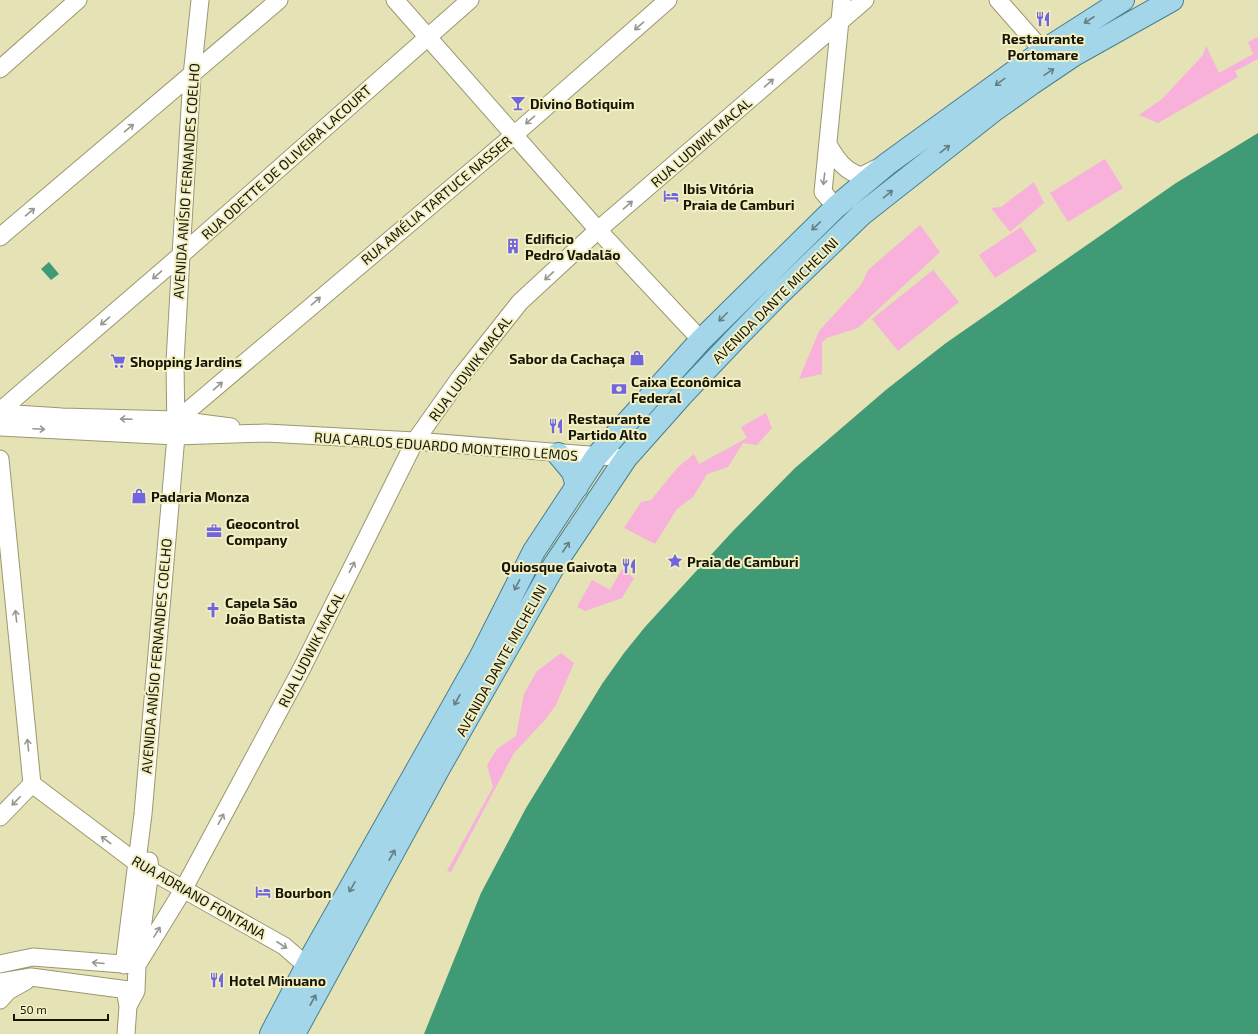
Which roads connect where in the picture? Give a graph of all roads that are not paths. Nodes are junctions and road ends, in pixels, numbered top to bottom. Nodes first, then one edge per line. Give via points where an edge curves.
1 (78, 0) edge
2 (200, 0) edge
3 (279, 0) edge
4 (395, 0) edge
5 (470, 0) edge
6 (668, 0) edge
7 (842, 0) edge
8 (865, 0) edge
9 (998, 0) edge
10 (1123, 0) edge
11 (1172, 0) edge
12 (840, 22) junction
13 (427, 37) junction
14 (1043, 51) junction
15 (0, 69) edge
16 (192, 76) junction
17 (514, 135) junction
18 (828, 146) junction
19 (887, 164) junction
20 (836, 207) junction
21 (598, 230) junction
22 (0, 237) edge
23 (180, 255) junction
24 (701, 340) junction
25 (30, 386) junction
26 (203, 398) junction
27 (0, 412) edge
28 (29, 415) junction
29 (212, 424) junction
30 (0, 427) edge
31 (171, 428) junction
32 (266, 433) junction
33 (415, 441) junction
34 (558, 454) junction
35 (596, 457) junction
36 (0, 458) edge
37 (626, 458) junction
38 (577, 487) junction
39 (32, 784) junction
40 (0, 817) edge
41 (144, 867) junction
42 (183, 890) junction
43 (0, 964) edge
44 (131, 965) junction
45 (307, 966) junction
46 (31, 977) junction
47 (0, 982) edge
48 (130, 995) junction
49 (0, 1000) edge
50 (126, 1034) edge
51 (271, 1034) edge
52 (294, 1034) edge

1 - 15 street
2 - 16 street, AVENIDA ANÍSIO FERNANDES COELHO
3 - 16 street
4 - 13 street
5 - 13 street, RUA ODETTE DE OLIVEIRA LACOURT
6 -> 17 street, RUA AMÉLIA TARTUCE NASSER
7 - 12 street
8 - 12 street, RUA LUDWIK MACAL
9 - 14 street
10 -> 14 main road, AVENIDA DANTE MICHELINI
37 -> 11 main road, AVENIDA DANTE MICHELINI via 753,320 862,214 1031,84 1074,55
12 - 18 street
21 -> 12 street, RUA LUDWIK MACAL
13 - 17 street
13 - 23 street, RUA ODETTE DE OLIVEIRA LACOURT
14 -> 19 main road, AVENIDA DANTE MICHELINI
22 -> 16 street
16 - 23 street, AVENIDA ANÍSIO FERNANDES COELHO
17 - 21 street
26 -> 17 street, RUA AMÉLIA TARTUCE NASSER
18 - 19 street via 841,164 861,176
18 -> 20 street via 822,192
19 - 20 main road, AVENIDA DANTE MICHELINI
20 -> 24 main road, AVENIDA DANTE MICHELINI
21 - 24 street
21 -> 33 street, RUA LUDWIK MACAL via 520,302 459,379
23 -> 25 street, RUA ODETTE DE OLIVEIRA LACOURT
23 - 31 street, AVENIDA ANÍSIO FERNANDES COELHO
24 - 35 main road, AVENIDA DANTE MICHELINI
25 - 27 street, RUA ODETTE DE OLIVEIRA LACOURT
25 - 28 street
26 - 29 street via 201,410
26 - 31 street, RUA AMÉLIA TARTUCE NASSER
27 - 28 street, RUA CARLOS EDUARDO MONTEIRO LEMOS
31 -> 28 street, RUA CARLOS EDUARDO MONTEIRO LEMOS
29 - 31 street, RUA CARLOS EDUARDO MONTEIRO LEMOS
29 - 32 street, RUA CARLOS EDUARDO MONTEIRO LEMOS
30 -> 31 street, RUA CARLOS EDUARDO MONTEIRO LEMOS
31 - 32 street, RUA CARLOS EDUARDO MONTEIRO LEMOS
31 - 41 street, AVENIDA ANÍSIO FERNANDES COELHO via 170,498 143,814
32 - 33 street, RUA CARLOS EDUARDO MONTEIRO LEMOS
33 - 34 street, RUA CARLOS EDUARDO MONTEIRO LEMOS
42 -> 33 street, RUA LUDWIK MACAL via 302,668
34 - 35 street, RUA CARLOS EDUARDO MONTEIRO LEMOS
34 - 38 main road via 573,472
35 - 37 street, RUA CARLOS EDUARDO MONTEIRO LEMOS
35 - 38 main road, AVENIDA DANTE MICHELINI
39 -> 36 street
52 -> 37 main road, AVENIDA DANTE MICHELINI via 555,564
38 -> 45 main road, AVENIDA DANTE MICHELINI via 534,551 480,658
39 -> 40 street
41 -> 39 street, RUA ADRIANO FONTANA
41 - 42 street, RUA ADRIANO FONTANA
41 - 44 street, AVENIDA ANÍSIO FERNANDES COELHO
44 -> 42 street, RUA LUDWIK MACAL
42 -> 45 street, RUA ADRIANO FONTANA via 284,946
44 -> 43 street via 33,957
44 - 48 street, AVENIDA ANÍSIO FERNANDES COELHO
45 - 51 main road, AVENIDA DANTE MICHELINI
46 - 47 street
46 - 48 street
46 - 49 street via 8,991
48 - 50 street, AVENIDA ANÍSIO FERNANDES COELHO

